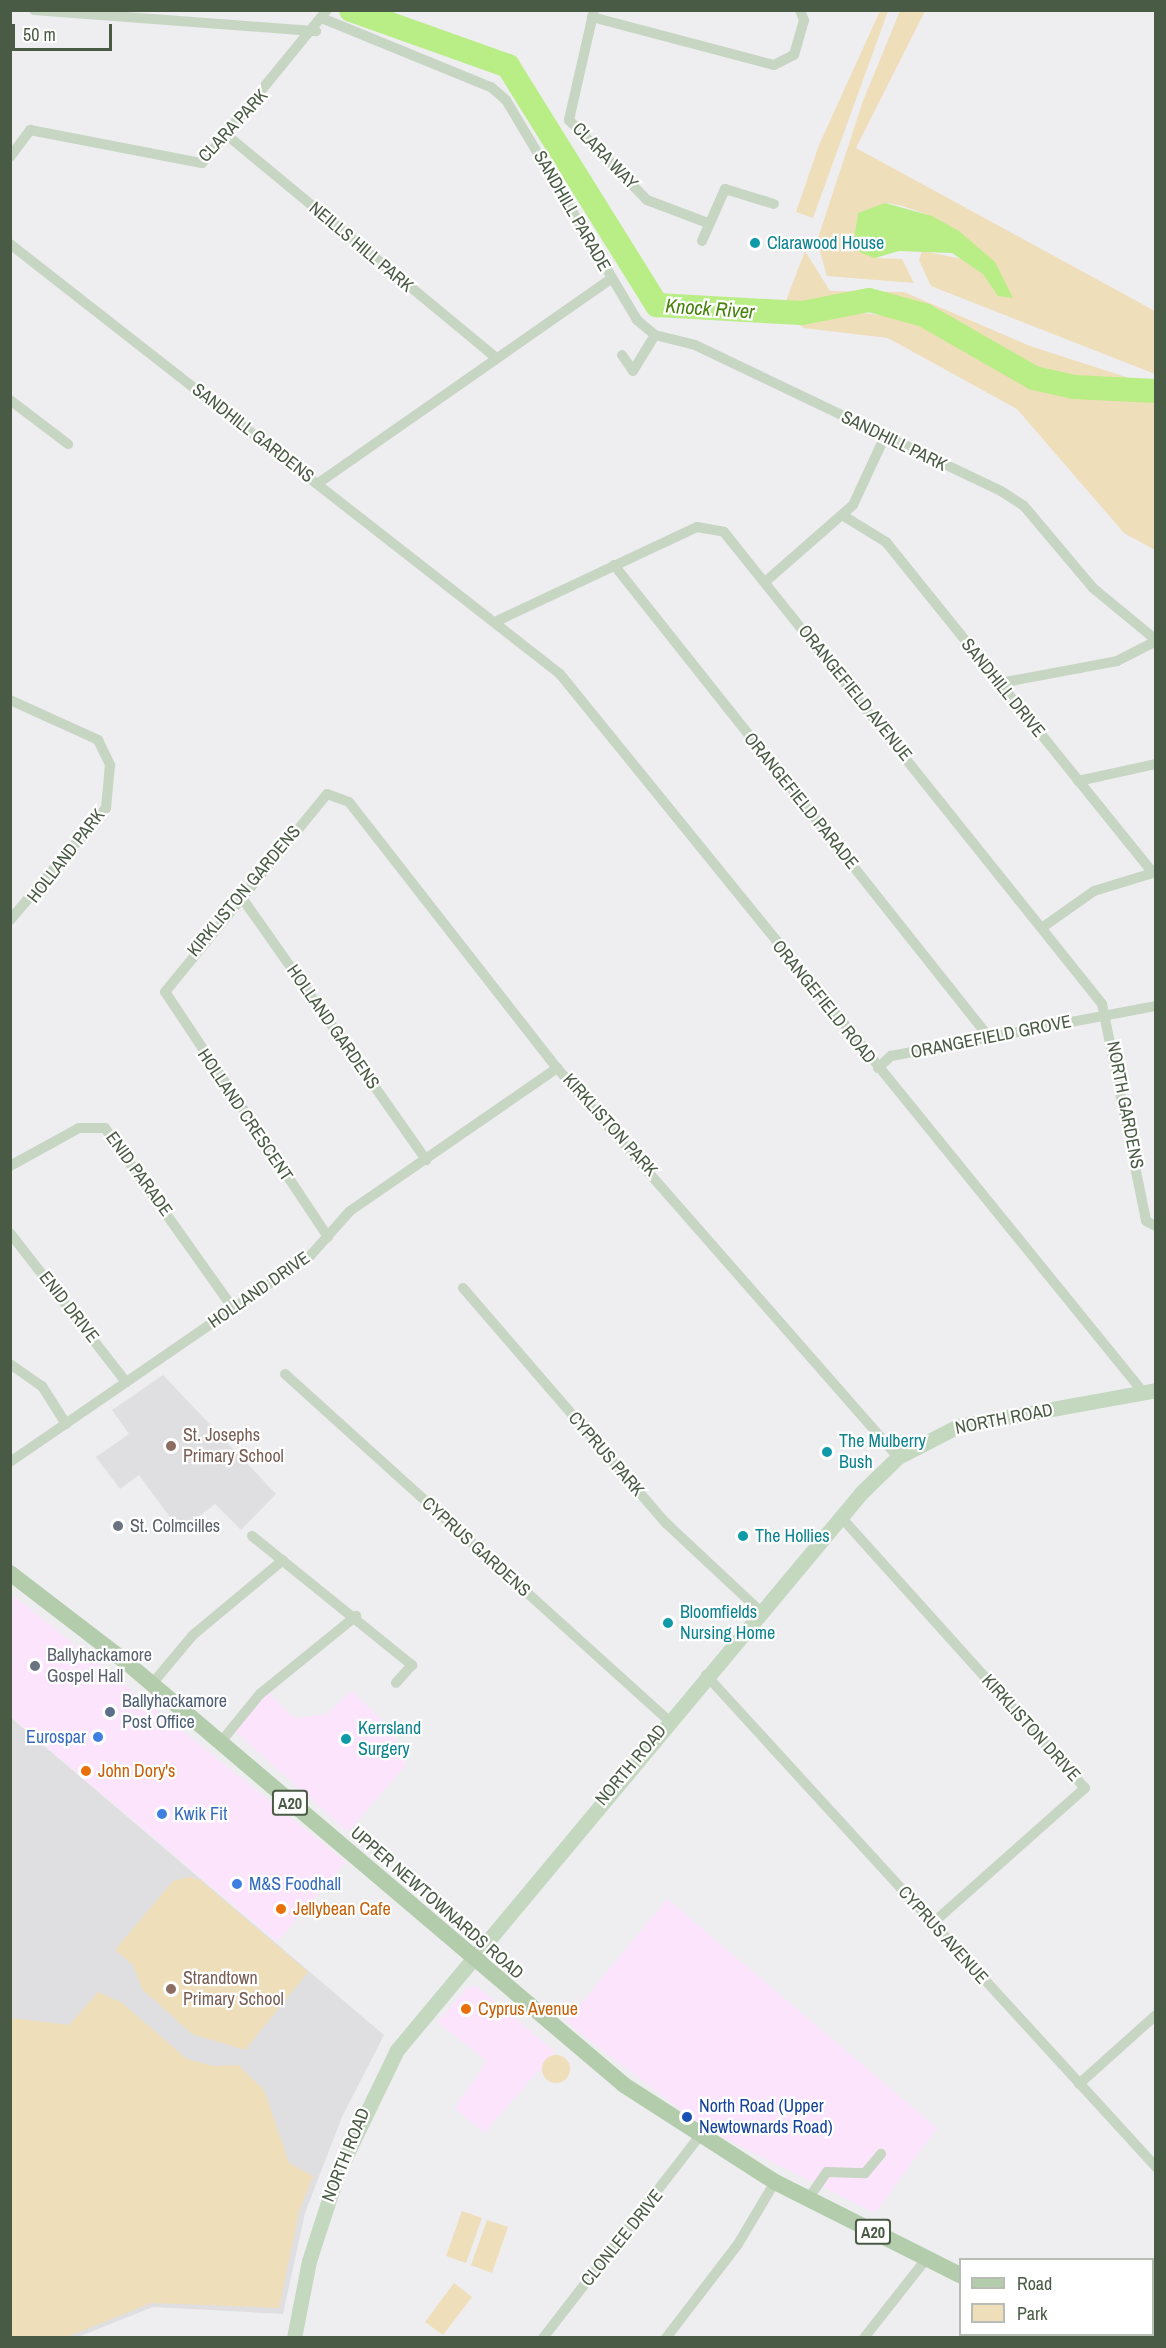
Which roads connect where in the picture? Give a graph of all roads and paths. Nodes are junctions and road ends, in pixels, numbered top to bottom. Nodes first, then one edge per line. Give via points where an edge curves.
1 (34, 10) edge
2 (800, 10) edge
3 (593, 14) edge
4 (326, 15) edge
5 (315, 31) junction
6 (228, 136) junction
7 (10, 157) edge
8 (774, 204) dead end
9 (708, 223) junction
10 (702, 241) dead end
11 (10, 244) edge
12 (612, 279) junction
13 (655, 335) junction
14 (622, 355) dead end
15 (495, 357) junction
16 (10, 400) edge
17 (885, 436) junction
18 (68, 444) dead end
19 (317, 484) junction
20 (842, 515) junction
21 (614, 566) junction
22 (765, 582) junction
23 (497, 621) junction
24 (1155, 640) edge
25 (1000, 683) junction
26 (10, 700) edge
27 (1155, 764) edge
28 (1078, 782) junction
29 (327, 794) joint
30 (1154, 873) edge
31 (240, 895) junction
32 (10, 920) edge
33 (1043, 927) junction
34 (165, 992) joint
35 (1155, 1006) edge
36 (1108, 1015) junction
37 (988, 1036) junction
38 (557, 1068) junction
39 (878, 1068) junction
40 (426, 1160) junction
41 (10, 1166) edge
42 (1155, 1226) edge
43 (10, 1233) edge
44 (328, 1237) junction
45 (463, 1288) dead end
46 (233, 1308) junction
47 (10, 1364) edge
48 (285, 1374) dead end
49 (126, 1382) junction
50 (1149, 1391) edge
51 (66, 1424) junction
52 (898, 1457) junction
53 (10, 1462) edge
54 (840, 1516) junction
55 (252, 1536) dead end
56 (283, 1560) junction
57 (10, 1573) edge
58 (760, 1611) junction
59 (356, 1616) junction
60 (706, 1675) junction
61 (396, 1683) dead end
62 (152, 1684) junction
63 (668, 1720) junction
64 (220, 1743) junction
65 (933, 1923) junction
66 (469, 1958) junction
67 (1155, 2015) edge
68 (1079, 2084) junction
69 (699, 2137) junction
70 (881, 2154) dead end
71 (1155, 2167) edge
72 (775, 2182) junction
73 (808, 2199) junction
74 (927, 2258) junction
75 (959, 2274) edge
76 (294, 2337) edge
77 (543, 2337) edge
78 (666, 2337) edge
79 (864, 2337) edge

1 - 5 street
2 - 3 street via 804,21 794,55 774,65
3 - 9 street, CLARA WAY via 569,120 647,200
4 - 5 street, CLARA PARK
4 - 12 street, SANDHILL PARADE via 491,87 506,100
5 - 6 street, CLARA PARK
6 - 7 street, CLARA PARK via 196,166 30,130
6 - 15 street, NEILLS HILL PARK
8 - 9 street via 725,189
9 - 10 street
11 - 19 street, SANDHILL GARDENS
12 - 13 street, SANDHILL PARK via 637,320
12 - 15 street, SANDHILL PARADE
13 - 14 street via 633,371
13 - 17 street, SANDHILL PARK via 695,345
15 - 19 street, SANDHILL PARADE
16 - 18 street
17 - 20 street via 853,505
17 - 24 street, SANDHILL PARK via 1024,506 1093,588
19 - 23 street, SANDHILL GARDENS
20 - 22 street
20 - 25 street, SANDHILL DRIVE via 886,542
21 - 22 street, ORANGEFIELD AVENUE via 697,528 713,527 724,532
21 - 23 street, ORANGEFIELD AVENUE
21 - 37 street, ORANGEFIELD PARADE
22 - 33 street, ORANGEFIELD AVENUE
23 - 39 street, ORANGEFIELD ROAD via 560,674 590,708
24 - 25 street, SANDHILL PARK via 1117,661
25 - 28 street, SANDHILL DRIVE
26 - 32 street, HOLLAND PARK via 98,740 110,765 106,808
27 - 28 street
28 - 30 street, SANDHILL DRIVE
29 - 31 street, KIRKLISTON GARDENS
29 - 38 street, KIRKLISTON PARK via 349,802
30 - 33 street via 1094,891
31 - 34 street, KIRKLISTON GARDENS
31 - 40 street, HOLLAND GARDENS
33 - 36 street, ORANGEFIELD AVENUE
34 - 44 street, HOLLAND CRESCENT
35 - 36 street
36 - 37 street, ORANGEFIELD GROVE
36 - 42 street, NORTH GARDENS via 1146,1221
37 - 39 street, ORANGEFIELD GROVE via 891,1056
38 - 40 street, HOLLAND DRIVE
38 - 52 street, KIRKLISTON PARK
39 - 50 street, ORANGEFIELD ROAD
40 - 44 street, HOLLAND DRIVE via 350,1211
41 - 46 street, ENID PARADE via 79,1128 105,1128
43 - 49 street, ENID DRIVE
44 - 46 street, HOLLAND DRIVE via 309,1256
45 - 58 street, CYPRUS PARK via 666,1523
46 - 49 street, HOLLAND DRIVE
47 - 51 street via 42,1386
48 - 63 street, CYPRUS GARDENS
49 - 51 street, HOLLAND DRIVE
50 - 52 street, NORTH ROAD via 981,1421 936,1434
51 - 53 street, HOLLAND DRIVE
52 - 54 street, NORTH ROAD
54 - 58 street, NORTH ROAD
54 - 65 street, KIRKLISTON DRIVE via 1085,1788
55 - 56 street
56 - 59 street
56 - 62 street via 192,1635
57 - 62 main road, UPPER NEWTOWNARDS ROAD / A20
58 - 60 street, NORTH ROAD
59 - 61 street via 412,1665
59 - 64 street via 260,1694
60 - 63 street, NORTH ROAD
60 - 65 street, CYPRUS AVENUE
62 - 64 main road, UPPER NEWTOWNARDS ROAD / A20
63 - 66 street, NORTH ROAD
64 - 66 main road, UPPER NEWTOWNARDS ROAD / A20
65 - 68 street, CYPRUS AVENUE
66 - 69 main road, UPPER NEWTOWNARDS ROAD / A20 via 619,2080
66 - 76 street, NORTH ROAD via 397,2050 359,2121 321,2218
67 - 68 street
68 - 71 street, CYPRUS AVENUE
69 - 72 main road, UPPER NEWTOWNARDS ROAD / A20
69 - 77 street, CLONLEE DRIVE
70 - 73 street via 865,2173 827,2172
72 - 73 main road, UPPER NEWTOWNARDS ROAD / A20
72 - 78 street via 738,2244
73 - 74 main road, UPPER NEWTOWNARDS ROAD / A20
74 - 75 main road, UPPER NEWTOWNARDS ROAD / A20
74 - 79 street

